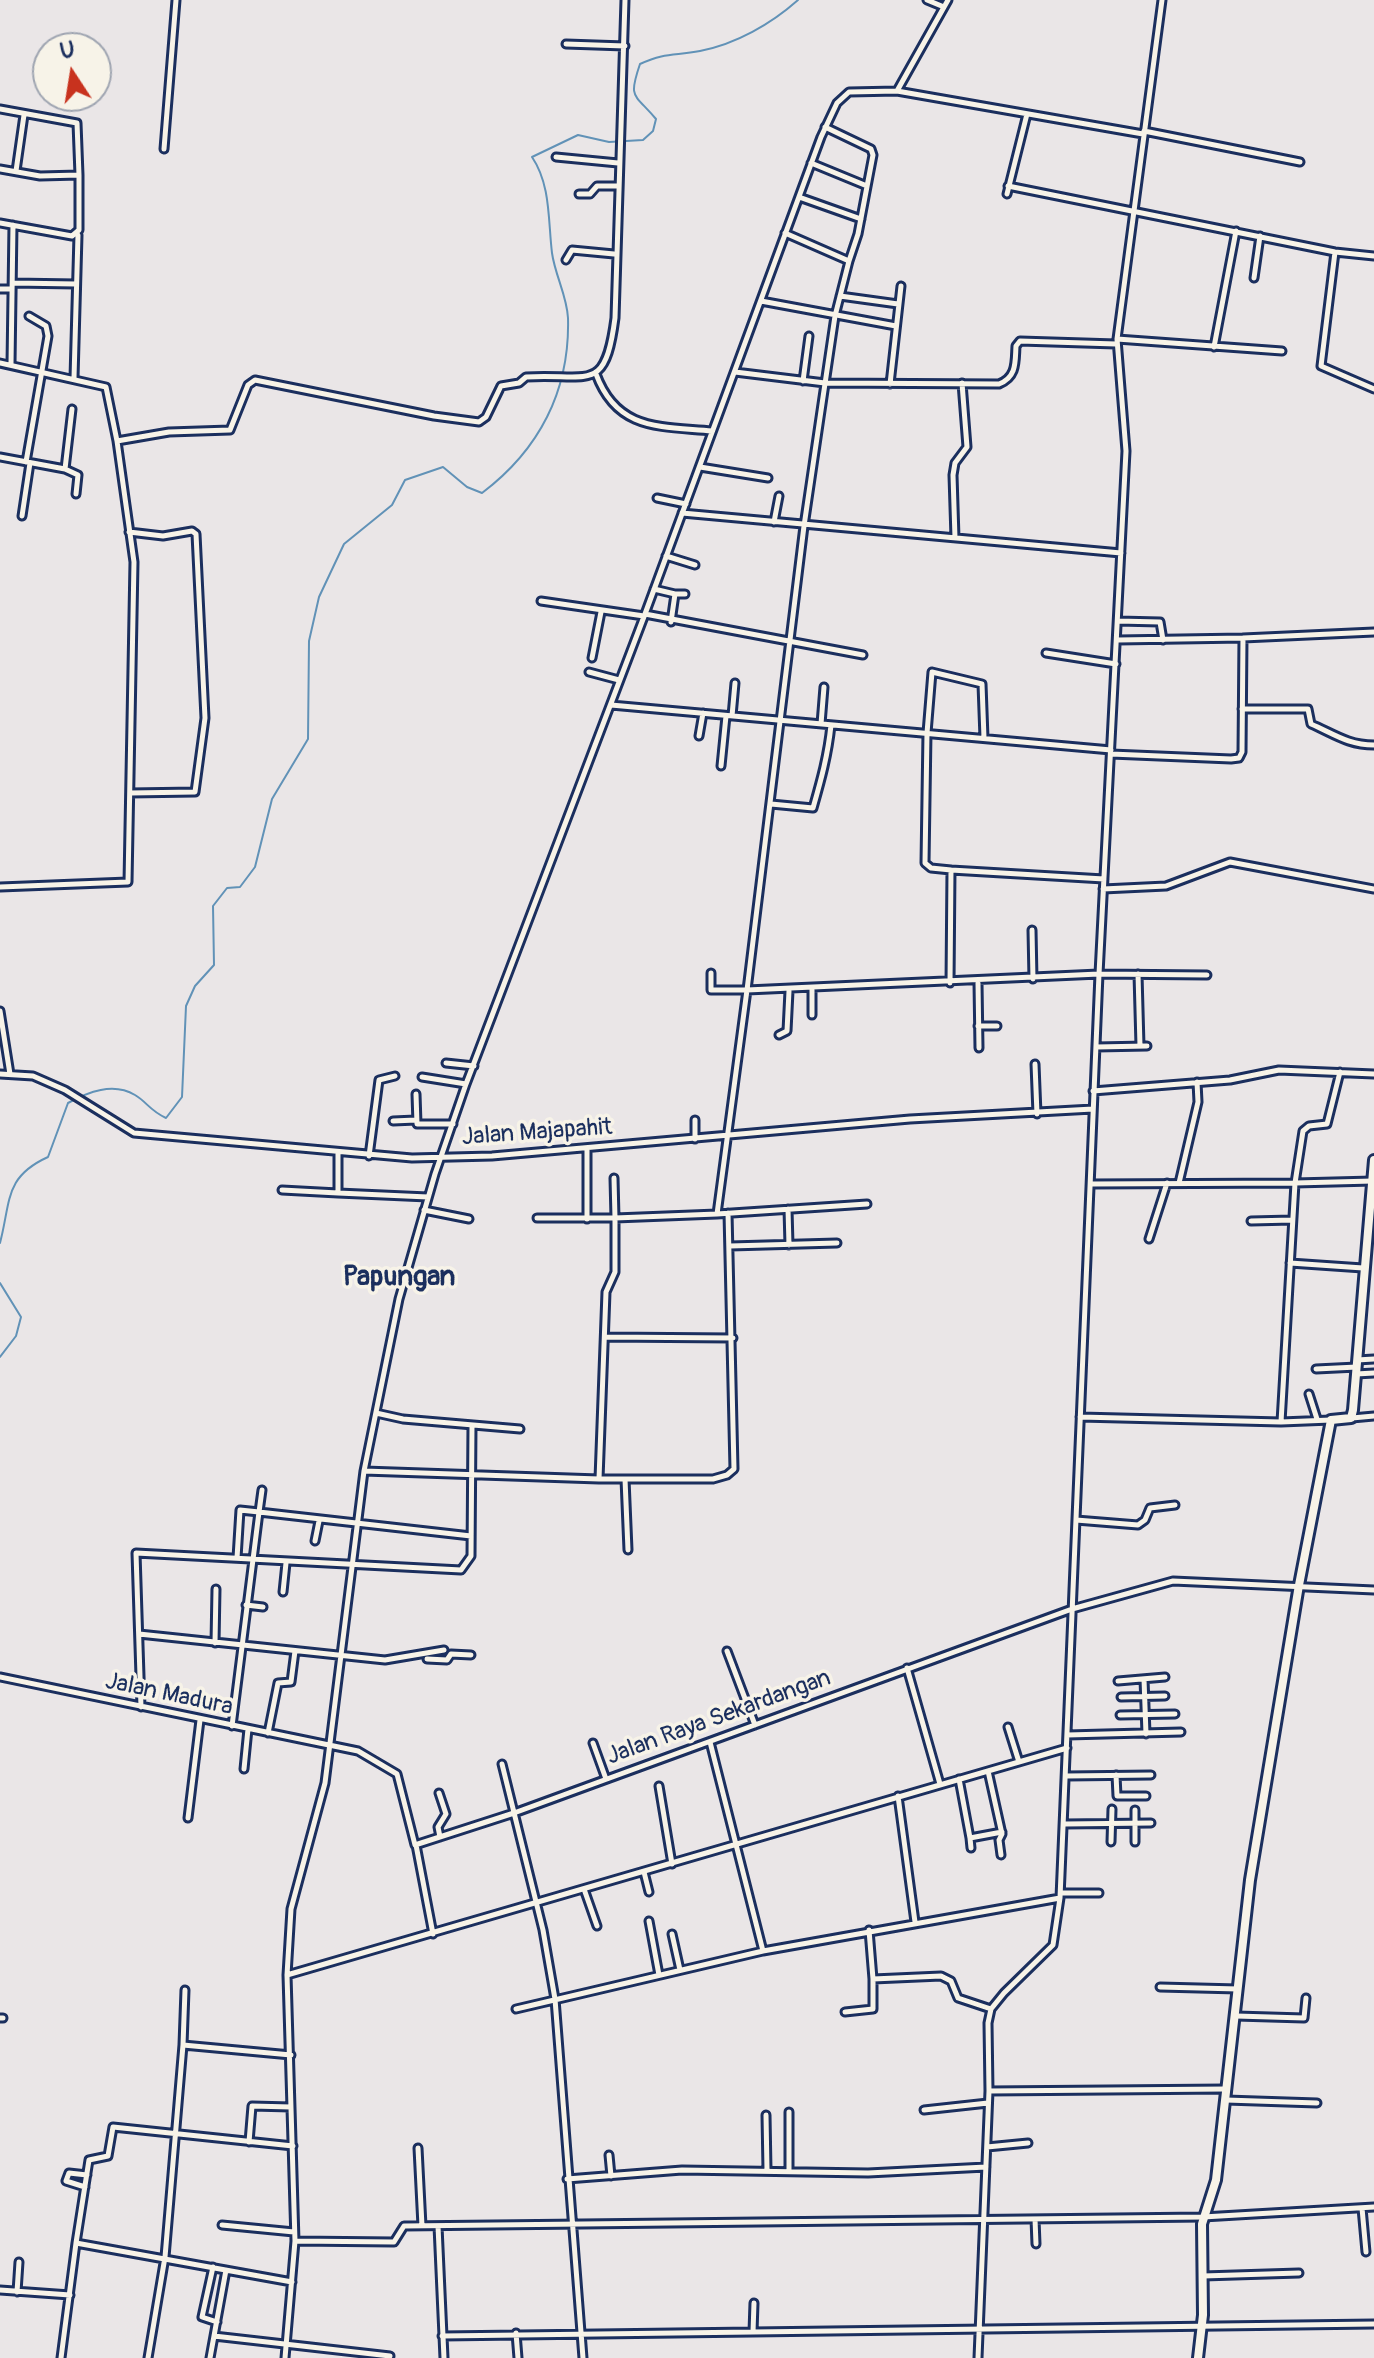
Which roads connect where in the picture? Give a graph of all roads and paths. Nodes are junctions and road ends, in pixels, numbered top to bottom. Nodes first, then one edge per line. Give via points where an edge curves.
1 (176, 0) edge
2 (625, 0) edge
3 (927, 0) edge
4 (948, 0) edge
5 (1162, 0) edge
6 (944, 7) junction
7 (566, 44) dead end
8 (625, 46) junction
9 (897, 91) junction
10 (0, 109) edge
11 (1027, 114) junction
12 (24, 115) junction
13 (825, 127) junction
14 (1144, 132) junction
15 (164, 149) dead end
16 (556, 157) dead end
17 (1300, 162) dead end
18 (618, 163) junction
19 (811, 163) junction
20 (0, 169) edge
21 (16, 171) junction
22 (79, 175) junction
23 (618, 186) junction
24 (867, 186) junction
25 (1008, 186) junction
26 (579, 194) dead end
27 (1007, 194) dead end
28 (799, 197) junction
29 (1133, 209) junction
30 (861, 219) junction
31 (0, 223) edge
32 (13, 225) junction
33 (1236, 231) junction
34 (785, 233) junction
35 (78, 234) junction
36 (1260, 236) junction
37 (1335, 252) junction
38 (615, 254) junction
39 (1374, 256) edge
40 (566, 260) dead end
41 (849, 261) junction
42 (1254, 278) dead end
43 (76, 284) junction
44 (12, 286) junction
45 (901, 286) dead end
46 (0, 289) edge
47 (840, 296) junction
48 (761, 301) junction
49 (899, 304) junction
50 (29, 316) dead end
51 (835, 316) junction
52 (896, 326) junction
53 (809, 336) dead end
54 (1116, 342) junction
55 (1214, 347) junction
56 (1282, 351) dead end
57 (0, 363) edge
58 (11, 364) junction
59 (40, 370) junction
60 (735, 372) junction
61 (596, 374) junction
62 (74, 378) junction
63 (803, 381) junction
64 (825, 383) junction
65 (962, 383) junction
66 (890, 384) junction
67 (1374, 389) edge
68 (72, 409) dead end
69 (712, 431) junction
70 (117, 441) junction
71 (0, 457) edge
72 (28, 462) junction
73 (700, 467) junction
74 (65, 469) junction
75 (768, 478) dead end
76 (76, 494) dead end
77 (779, 496) dead end
78 (657, 498) dead end
79 (686, 504) junction
80 (682, 513) junction
81 (22, 516) dead end
82 (774, 522) junction
83 (804, 526) junction
84 (129, 532) junction
85 (955, 538) junction
86 (1121, 553) junction
87 (666, 556) junction
88 (695, 565) dead end
89 (654, 589) junction
90 (675, 594) junction
91 (685, 594) dead end
92 (541, 601) dead end
93 (601, 612) junction
94 (645, 615) junction
95 (1118, 621) junction
96 (671, 622) junction
97 (1374, 632) edge
98 (1243, 638) junction
99 (1118, 640) junction
100 (1163, 640) junction
101 (792, 642) junction
102 (1046, 653) dead end
103 (863, 655) dead end
104 (592, 658) dead end
105 (1116, 664) junction
106 (589, 672) dead end
107 (619, 680) junction
108 (735, 683) dead end
109 (824, 687) dead end
110 (611, 705) junction
111 (1242, 709) junction
112 (703, 713) junction
113 (729, 716) junction
114 (782, 720) junction
115 (821, 724) junction
116 (831, 725) junction
117 (927, 733) junction
118 (699, 736) dead end
119 (984, 738) junction
120 (1374, 745) edge
121 (1111, 752) junction
122 (721, 766) dead end
123 (130, 793) junction
124 (771, 804) junction
125 (951, 870) junction
126 (1104, 879) junction
127 (4, 887) edge
128 (1103, 889) junction
129 (1374, 889) edge
130 (1032, 930) dead end
131 (711, 973) dead end
132 (1099, 974) junction
133 (1138, 974) junction
134 (1207, 975) dead end
135 (1033, 979) junction
136 (950, 983) junction
137 (978, 983) junction
138 (747, 990) junction
139 (812, 990) junction
140 (789, 991) junction
141 (0, 1011) edge
142 (812, 1015) dead end
143 (978, 1026) junction
144 (997, 1026) dead end
145 (779, 1035) dead end
146 (1140, 1046) junction
147 (1147, 1046) dead end
148 (1096, 1047) junction
149 (979, 1048) dead end
150 (446, 1063) dead end
151 (1035, 1064) dead end
152 (474, 1066) junction
153 (1340, 1072) junction
154 (0, 1074) edge
155 (10, 1074) junction
156 (1374, 1074) edge
157 (395, 1076) dead end
158 (422, 1077) dead end
159 (1197, 1082) junction
160 (466, 1084) junction
161 (1093, 1091) junction
162 (416, 1094) dead end
163 (1093, 1109) junction
164 (1037, 1114) junction
165 (416, 1120) junction
166 (695, 1120) dead end
167 (393, 1121) dead end
168 (453, 1124) junction
169 (726, 1137) junction
170 (695, 1139) junction
171 (587, 1148) junction
172 (338, 1153) junction
173 (369, 1156) junction
174 (441, 1157) junction
175 (1374, 1160) edge
176 (614, 1178) dead end
177 (1372, 1181) edge
178 (1167, 1183) junction
179 (1179, 1183) junction
180 (1295, 1183) junction
181 (1091, 1184) junction
182 (282, 1190) dead end
183 (338, 1193) junction
184 (428, 1197) junction
185 (867, 1204) dead end
186 (788, 1209) junction
187 (424, 1210) junction
188 (728, 1213) junction
189 (717, 1214) junction
190 (537, 1218) dead end
191 (615, 1218) junction
192 (469, 1219) dead end
193 (587, 1219) junction
194 (1292, 1220) junction
195 (1251, 1221) dead end
196 (1149, 1239) dead end
197 (837, 1243) dead end
198 (789, 1245) junction
199 (730, 1246) junction
200 (1290, 1263) junction
201 (1363, 1268) junction
202 (605, 1337) junction
203 (733, 1338) junction
204 (1374, 1359) edge
205 (1357, 1367) junction
206 (1316, 1369) dead end
207 (1374, 1373) edge
208 (1309, 1394) dead end
209 (376, 1413) junction
210 (1374, 1416) edge
211 (1080, 1417) junction
212 (1351, 1418) junction
213 (1317, 1419) junction
214 (1331, 1420) junction
215 (1281, 1422) junction
216 (472, 1425) junction
217 (520, 1429) dead end
218 (364, 1471) junction
219 (470, 1475) junction
220 (599, 1479) junction
221 (625, 1479) junction
222 (262, 1490) dead end
223 (1175, 1505) dead end
224 (259, 1512) junction
225 (1076, 1520) junction
226 (319, 1521) junction
227 (357, 1524) junction
228 (471, 1536) junction
229 (315, 1541) dead end
230 (628, 1550) dead end
231 (237, 1558) junction
232 (252, 1559) junction
233 (286, 1563) junction
234 (353, 1564) junction
235 (1299, 1585) junction
236 (216, 1589) dead end
237 (1374, 1590) edge
238 (283, 1592) dead end
239 (246, 1605) junction
240 (263, 1607) dead end
241 (1072, 1609) junction
242 (139, 1634) junction
243 (215, 1643) junction
244 (240, 1645) junction
245 (444, 1650) dead end
246 (295, 1651) junction
247 (727, 1651) dead end
248 (471, 1655) dead end
249 (342, 1657) junction
250 (427, 1659) dead end
251 (907, 1668) junction
252 (0, 1677) edge
253 (1165, 1677) dead end
254 (1144, 1679) junction
255 (1118, 1681) dead end
256 (1165, 1696) dead end
257 (1121, 1697) dead end
258 (1144, 1697) junction
259 (141, 1707) junction
260 (1175, 1714) dead end
261 (1120, 1715) dead end
262 (1145, 1715) junction
263 (200, 1720) junction
264 (755, 1725) junction
265 (232, 1726) junction
266 (1008, 1727) dead end
267 (248, 1729) junction
268 (1181, 1732) dead end
269 (268, 1733) junction
270 (1146, 1734) junction
271 (1067, 1735) junction
272 (710, 1742) junction
273 (593, 1743) dead end
274 (332, 1745) junction
275 (1067, 1748) junction
276 (1019, 1762) junction
277 (502, 1764) dead end
278 (244, 1769) dead end
279 (988, 1771) junction
280 (1116, 1775) junction
281 (1151, 1775) dead end
282 (1067, 1776) junction
283 (606, 1779) junction
284 (959, 1779) junction
285 (940, 1784) junction
286 (659, 1786) dead end
287 (439, 1793) dead end
288 (898, 1796) junction
289 (1146, 1796) dead end
290 (1112, 1809) dead end
291 (1135, 1810) dead end
292 (514, 1813) junction
293 (188, 1818) dead end
294 (1112, 1823) junction
295 (1135, 1823) junction
296 (1151, 1823) dead end
297 (1065, 1824) junction
298 (1002, 1832) junction
299 (440, 1837) junction
300 (970, 1838) junction
301 (1111, 1842) dead end
302 (1135, 1842) dead end
303 (735, 1843) junction
304 (415, 1845) junction
305 (971, 1848) dead end
306 (1001, 1855) dead end
307 (672, 1864) junction
308 (644, 1872) junction
309 (584, 1889) junction
310 (649, 1892) dead end
311 (1099, 1893) dead end
312 (1060, 1895) junction
313 (536, 1903) junction
314 (649, 1921) dead end
315 (915, 1922) junction
316 (597, 1926) dead end
317 (869, 1930) junction
318 (433, 1934) junction
319 (672, 1934) dead end
320 (763, 1951) junction
321 (680, 1970) junction
322 (287, 1975) junction
323 (659, 1975) junction
324 (873, 1979) junction
325 (1160, 1987) dead end
326 (1239, 1989) junction
327 (185, 1990) dead end
328 (1306, 1998) dead end
329 (555, 1999) junction
330 (516, 2009) dead end
331 (991, 2009) junction
332 (845, 2012) dead end
333 (1236, 2016) junction
334 (183, 2045) junction
335 (291, 2055) junction
336 (1226, 2089) junction
337 (989, 2091) junction
338 (1225, 2100) junction
339 (988, 2103) junction
340 (1317, 2103) dead end
341 (291, 2107) junction
342 (924, 2110) dead end
343 (789, 2112) dead end
344 (766, 2115) dead end
345 (174, 2133) junction
346 (249, 2142) junction
347 (1028, 2143) dead end
348 (293, 2146) junction
349 (987, 2147) junction
350 (418, 2148) dead end
351 (609, 2155) dead end
352 (986, 2167) junction
353 (767, 2170) junction
354 (789, 2171) junction
355 (87, 2175) junction
356 (611, 2176) junction
357 (567, 2179) junction
358 (85, 2187) junction
359 (1374, 2207) edge
360 (1362, 2208) junction
361 (1203, 2217) junction
362 (1035, 2219) junction
363 (984, 2220) junction
364 (222, 2225) dead end
365 (422, 2226) junction
366 (438, 2226) junction
367 (570, 2226) junction
368 (294, 2232) junction
369 (295, 2241) junction
370 (76, 2243) junction
371 (1036, 2244) dead end
372 (1366, 2252) dead end
373 (165, 2257) junction
374 (19, 2262) dead end
375 (213, 2267) junction
376 (226, 2270) junction
377 (1299, 2273) dead end
378 (1203, 2276) junction
379 (292, 2282) junction
380 (0, 2290) edge
381 (17, 2292) junction
382 (70, 2295) junction
383 (754, 2303) dead end
384 (217, 2322) junction
385 (1374, 2324) edge
386 (1201, 2327) junction
387 (979, 2329) junction
388 (753, 2332) junction
389 (516, 2333) junction
390 (582, 2333) junction
391 (214, 2336) junction
392 (442, 2336) junction
393 (287, 2346) junction
394 (390, 2356) edge
395 (61, 2358) edge
396 (148, 2358) edge
397 (210, 2358) edge
398 (285, 2358) edge
399 (444, 2358) edge
400 (518, 2358) edge
401 (583, 2358) edge
402 (978, 2358) edge
403 (1198, 2358) edge

1 - 15 street
2 - 8 street
3 - 6 street
4 - 6 street
5 - 14 street
6 - 9 street
7 - 8 street
8 - 18 street
9 - 11 street
9 - 13 street via 849,92
10 - 12 street
11 - 14 street
11 - 25 street
12 - 21 street
12 - 22 street via 78,124
13 - 19 street
13 - 24 street via 871,150
14 - 17 street
14 - 29 street
16 - 18 street
18 - 23 street
19 - 24 street
19 - 28 street
20 - 21 street
21 - 22 street
22 - 35 street
23 - 26 street via 597,186 590,194
23 - 38 street
24 - 30 street
25 - 27 street
25 - 29 street
28 - 30 street
28 - 34 street
29 - 33 street
29 - 54 street
30 - 41 street
31 - 32 street
32 - 35 street
32 - 44 street
33 - 36 street
33 - 55 street
34 - 41 street
34 - 48 street
35 - 43 street
36 - 37 street
36 - 42 street
37 - 39 street
37 - 67 street via 1321,366
38 - 40 street via 572,250
38 - 61 street via 609,358
41 - 47 street
43 - 44 street
43 - 62 street
44 - 46 street
44 - 58 street
45 - 49 street
47 - 49 street
47 - 51 street
48 - 51 street
48 - 60 street
49 - 52 street
50 - 59 street via 48,331
51 - 52 street
51 - 64 street
52 - 66 street
53 - 63 street
54 - 55 street
54 - 65 street via 1020,341 1015,370 1007,381
54 - 86 street via 1126,441
55 - 56 street
57 - 58 street
58 - 59 street
59 - 62 street
59 - 72 street
60 - 63 street
60 - 69 street
61 - 69 street via 610,405 629,418 653,426
61 - 70 street via 526,377 501,386 479,422 255,380 227,430
62 - 70 street via 106,387
63 - 64 street
64 - 66 street
64 - 83 street
65 - 66 street
65 - 85 street via 967,447 953,475
68 - 74 street
69 - 73 street
70 - 84 street
71 - 72 street
72 - 74 street
72 - 81 street
73 - 75 street
73 - 79 street
74 - 76 street via 78,475
77 - 82 street
78 - 79 street
79 - 80 street
80 - 82 street
80 - 87 street
82 - 83 street
83 - 85 street
83 - 101 street
84 - 123 street via 134,562
84 - 123 street via 163,536 190,531 202,612 205,718 196,790
85 - 86 street
86 - 95 street
87 - 88 street
87 - 89 street
89 - 90 street
89 - 94 street
90 - 91 street
90 - 96 street
92 - 93 street
93 - 94 street
93 - 104 street
94 - 96 street
94 - 107 street
95 - 99 street
95 - 100 street via 1160,622
96 - 101 street
97 - 98 street
98 - 100 street
98 - 111 street
99 - 100 street
99 - 105 street
101 - 103 street
101 - 114 street
102 - 105 street
105 - 121 street
106 - 107 street
107 - 110 street
108 - 113 street
109 - 115 street
110 - 112 street
110 - 152 street
111 - 120 street via 1308,709 1311,724 1331,737
111 - 121 street via 1239,758
112 - 113 street
112 - 118 street
113 - 114 street
113 - 122 street
114 - 115 street
114 - 124 street
115 - 116 street
116 - 117 street
116 - 124 street via 826,770 813,808
117 - 119 street
117 - 119 street via 930,674 935,672 982,684
117 - 125 street via 925,863
119 - 121 street
121 - 126 street
123 - 127 street via 128,882
124 - 138 street
125 - 126 street
125 - 136 street
126 - 128 street
128 - 129 street via 1166,886 1230,862
128 - 132 street
130 - 135 street
131 - 138 street via 711,990
132 - 133 street
132 - 135 street
132 - 148 street
133 - 134 street
133 - 146 street
135 - 137 street
136 - 137 street
136 - 139 street
137 - 143 street
138 - 140 street
138 - 169 street
139 - 140 street
139 - 142 street
140 - 145 street via 787,1032
141 - 155 street
143 - 144 street
143 - 149 street
146 - 147 street
146 - 148 street
148 - 161 street
150 - 152 street
151 - 164 street
152 - 160 street
153 - 156 street
153 - 159 street via 1279,1070
153 - 180 street via 1328,1122 1303,1131
154 - 155 street, Jalan Majapahit
155 - 172 street, Jalan Majapahit via 33,1076 65,1090 134,1133
157 - 173 street via 379,1080
158 - 160 street
159 - 161 street
159 - 179 street via 1198,1102
160 - 168 street
161 - 163 street
162 - 165 street
163 - 164 street, Jalan Majapahit
163 - 181 street
164 - 169 street, Jalan Majapahit via 910,1119
165 - 167 street
165 - 168 street via 419,1125
166 - 170 street
168 - 174 street
169 - 170 street, Jalan Majapahit
169 - 189 street
170 - 171 street, Jalan Majapahit
171 - 174 street, Jalan Majapahit
171 - 193 street
172 - 173 street, Jalan Majapahit
172 - 183 street
173 - 174 street, Jalan Majapahit
174 - 184 street
175 - 177 street
176 - 191 street
177 - 180 street
177 - 201 street
178 - 179 street
178 - 181 street
178 - 196 street
179 - 180 street
180 - 194 street
181 - 211 street
182 - 183 street
183 - 184 street
184 - 187 street
185 - 186 street
186 - 188 street
186 - 198 street
187 - 192 street
187 - 209 street
188 - 189 street
188 - 199 street
189 - 191 street
190 - 193 street
191 - 193 street
191 - 202 street via 615,1272 606,1292
194 - 195 street
194 - 200 street
197 - 198 street
198 - 199 street
199 - 203 street
200 - 201 street
200 - 215 street
201 - 205 street
202 - 203 street
202 - 220 street
203 - 221 street via 733,1470 713,1479
204 - 205 street
205 - 206 street
205 - 207 street
205 - 212 street
208 - 213 street
209 - 216 street
209 - 218 street
210 - 212 street
211 - 215 street
211 - 225 street
212 - 214 street
213 - 214 street
213 - 215 street
214 - 235 street
216 - 217 street
216 - 219 street
218 - 219 street
218 - 227 street
219 - 220 street
219 - 228 street
220 - 221 street
221 - 230 street
222 - 224 street
223 - 225 street via 1150,1508 1138,1525
224 - 226 street
224 - 231 street via 240,1510
224 - 232 street
225 - 241 street
226 - 227 street
226 - 229 street
227 - 228 street
227 - 234 street
228 - 234 street via 471,1556 461,1570
231 - 232 street
231 - 242 street via 135,1554
232 - 233 street
232 - 239 street
233 - 234 street
233 - 238 street
234 - 249 street
235 - 237 street, Jalan Raya Sekardangan
235 - 241 street, Jalan Raya Sekardangan via 1173,1581
235 - 326 street via 1250,1880
236 - 243 street
239 - 240 street
239 - 244 street
241 - 251 street, Jalan Raya Sekardangan
241 - 271 street
242 - 243 street
242 - 259 street
243 - 244 street
244 - 246 street
244 - 265 street
245 - 249 street via 405,1659
246 - 249 street
246 - 269 street via 291,1682 278,1683
247 - 264 street
248 - 250 street
249 - 274 street
251 - 264 street, Jalan Raya Sekardangan
251 - 285 street
252 - 259 street, Jalan Madura
253 - 254 street
254 - 255 street
254 - 258 street
256 - 258 street
257 - 258 street
258 - 262 street
259 - 263 street, Jalan Madura
260 - 262 street
261 - 262 street
262 - 270 street
263 - 265 street, Jalan Madura
263 - 293 street
264 - 272 street, Jalan Raya Sekardangan
265 - 267 street, Jalan Madura
266 - 276 street
267 - 269 street, Jalan Madura
267 - 278 street
268 - 270 street
269 - 274 street, Jalan Madura
270 - 271 street
271 - 275 street
272 - 283 street, Jalan Raya Sekardangan
272 - 303 street
273 - 283 street
274 - 304 street via 379,1760 397,1774
274 - 322 street via 296,1878
275 - 276 street
275 - 282 street
276 - 279 street
277 - 292 street
279 - 284 street
279 - 298 street
280 - 281 street
280 - 282 street
280 - 289 street via 1117,1796
282 - 297 street
283 - 292 street, Jalan Raya Sekardangan
284 - 285 street
284 - 300 street
285 - 288 street
286 - 307 street
287 - 299 street via 446,1814 438,1827
288 - 303 street
288 - 315 street
290 - 294 street
291 - 295 street
292 - 299 street, Jalan Raya Sekardangan
292 - 313 street
294 - 295 street
294 - 297 street
294 - 301 street
295 - 296 street
295 - 302 street
297 - 312 street
298 - 300 street
298 - 306 street
299 - 304 street, Jalan Raya Sekardangan
300 - 305 street
303 - 307 street
303 - 320 street
304 - 318 street
307 - 308 street
308 - 309 street
308 - 310 street
309 - 313 street
309 - 316 street
311 - 312 street
312 - 315 street
312 - 331 street via 1053,1945
313 - 318 street
313 - 329 street
314 - 323 street
315 - 317 street
317 - 320 street
317 - 324 street
318 - 322 street
319 - 321 street
320 - 321 street
321 - 323 street
322 - 335 street
323 - 329 street
324 - 331 street via 941,1976 951,1981 958,1998
324 - 332 street via 873,2009
325 - 326 street
326 - 333 street
327 - 334 street
328 - 333 street via 1304,2018
329 - 330 street
329 - 357 street
331 - 337 street
333 - 336 street
334 - 335 street
334 - 345 street
335 - 341 street
336 - 337 street
336 - 338 street
337 - 339 street
338 - 340 street
338 - 361 street via 1215,2187
339 - 342 street
339 - 349 street
341 - 346 street via 252,2106
341 - 348 street
343 - 354 street
344 - 353 street
345 - 346 street
345 - 355 street via 113,2127 108,2156 90,2158
345 - 373 street
346 - 348 street
347 - 349 street
348 - 368 street
349 - 352 street
350 - 365 street
351 - 356 street
352 - 354 street
352 - 363 street
353 - 354 street
353 - 356 street
355 - 358 street
355 - 358 street via 69,2173 66,2181
356 - 357 street
357 - 367 street
358 - 370 street
359 - 360 street
360 - 361 street
360 - 372 street
361 - 362 street
361 - 378 street
362 - 363 street
362 - 371 street
363 - 367 street
363 - 387 street
364 - 368 street
365 - 366 street
365 - 369 street via 400,2228 394,2242
366 - 367 street
366 - 392 street
367 - 390 street
368 - 369 street
369 - 379 street
370 - 373 street
370 - 382 street
373 - 375 street
373 - 396 street
374 - 381 street
375 - 376 street
375 - 384 street via 202,2317
376 - 379 street
376 - 384 street
377 - 378 street
378 - 386 street
379 - 393 street
380 - 381 street
381 - 382 street
382 - 395 street
383 - 388 street
384 - 391 street
385 - 386 street
386 - 387 street
386 - 403 street
387 - 388 street
387 - 402 street
388 - 390 street
389 - 390 street
389 - 392 street
389 - 400 street
390 - 401 street
391 - 393 street
391 - 397 street
392 - 399 street
393 - 394 street
393 - 398 street

